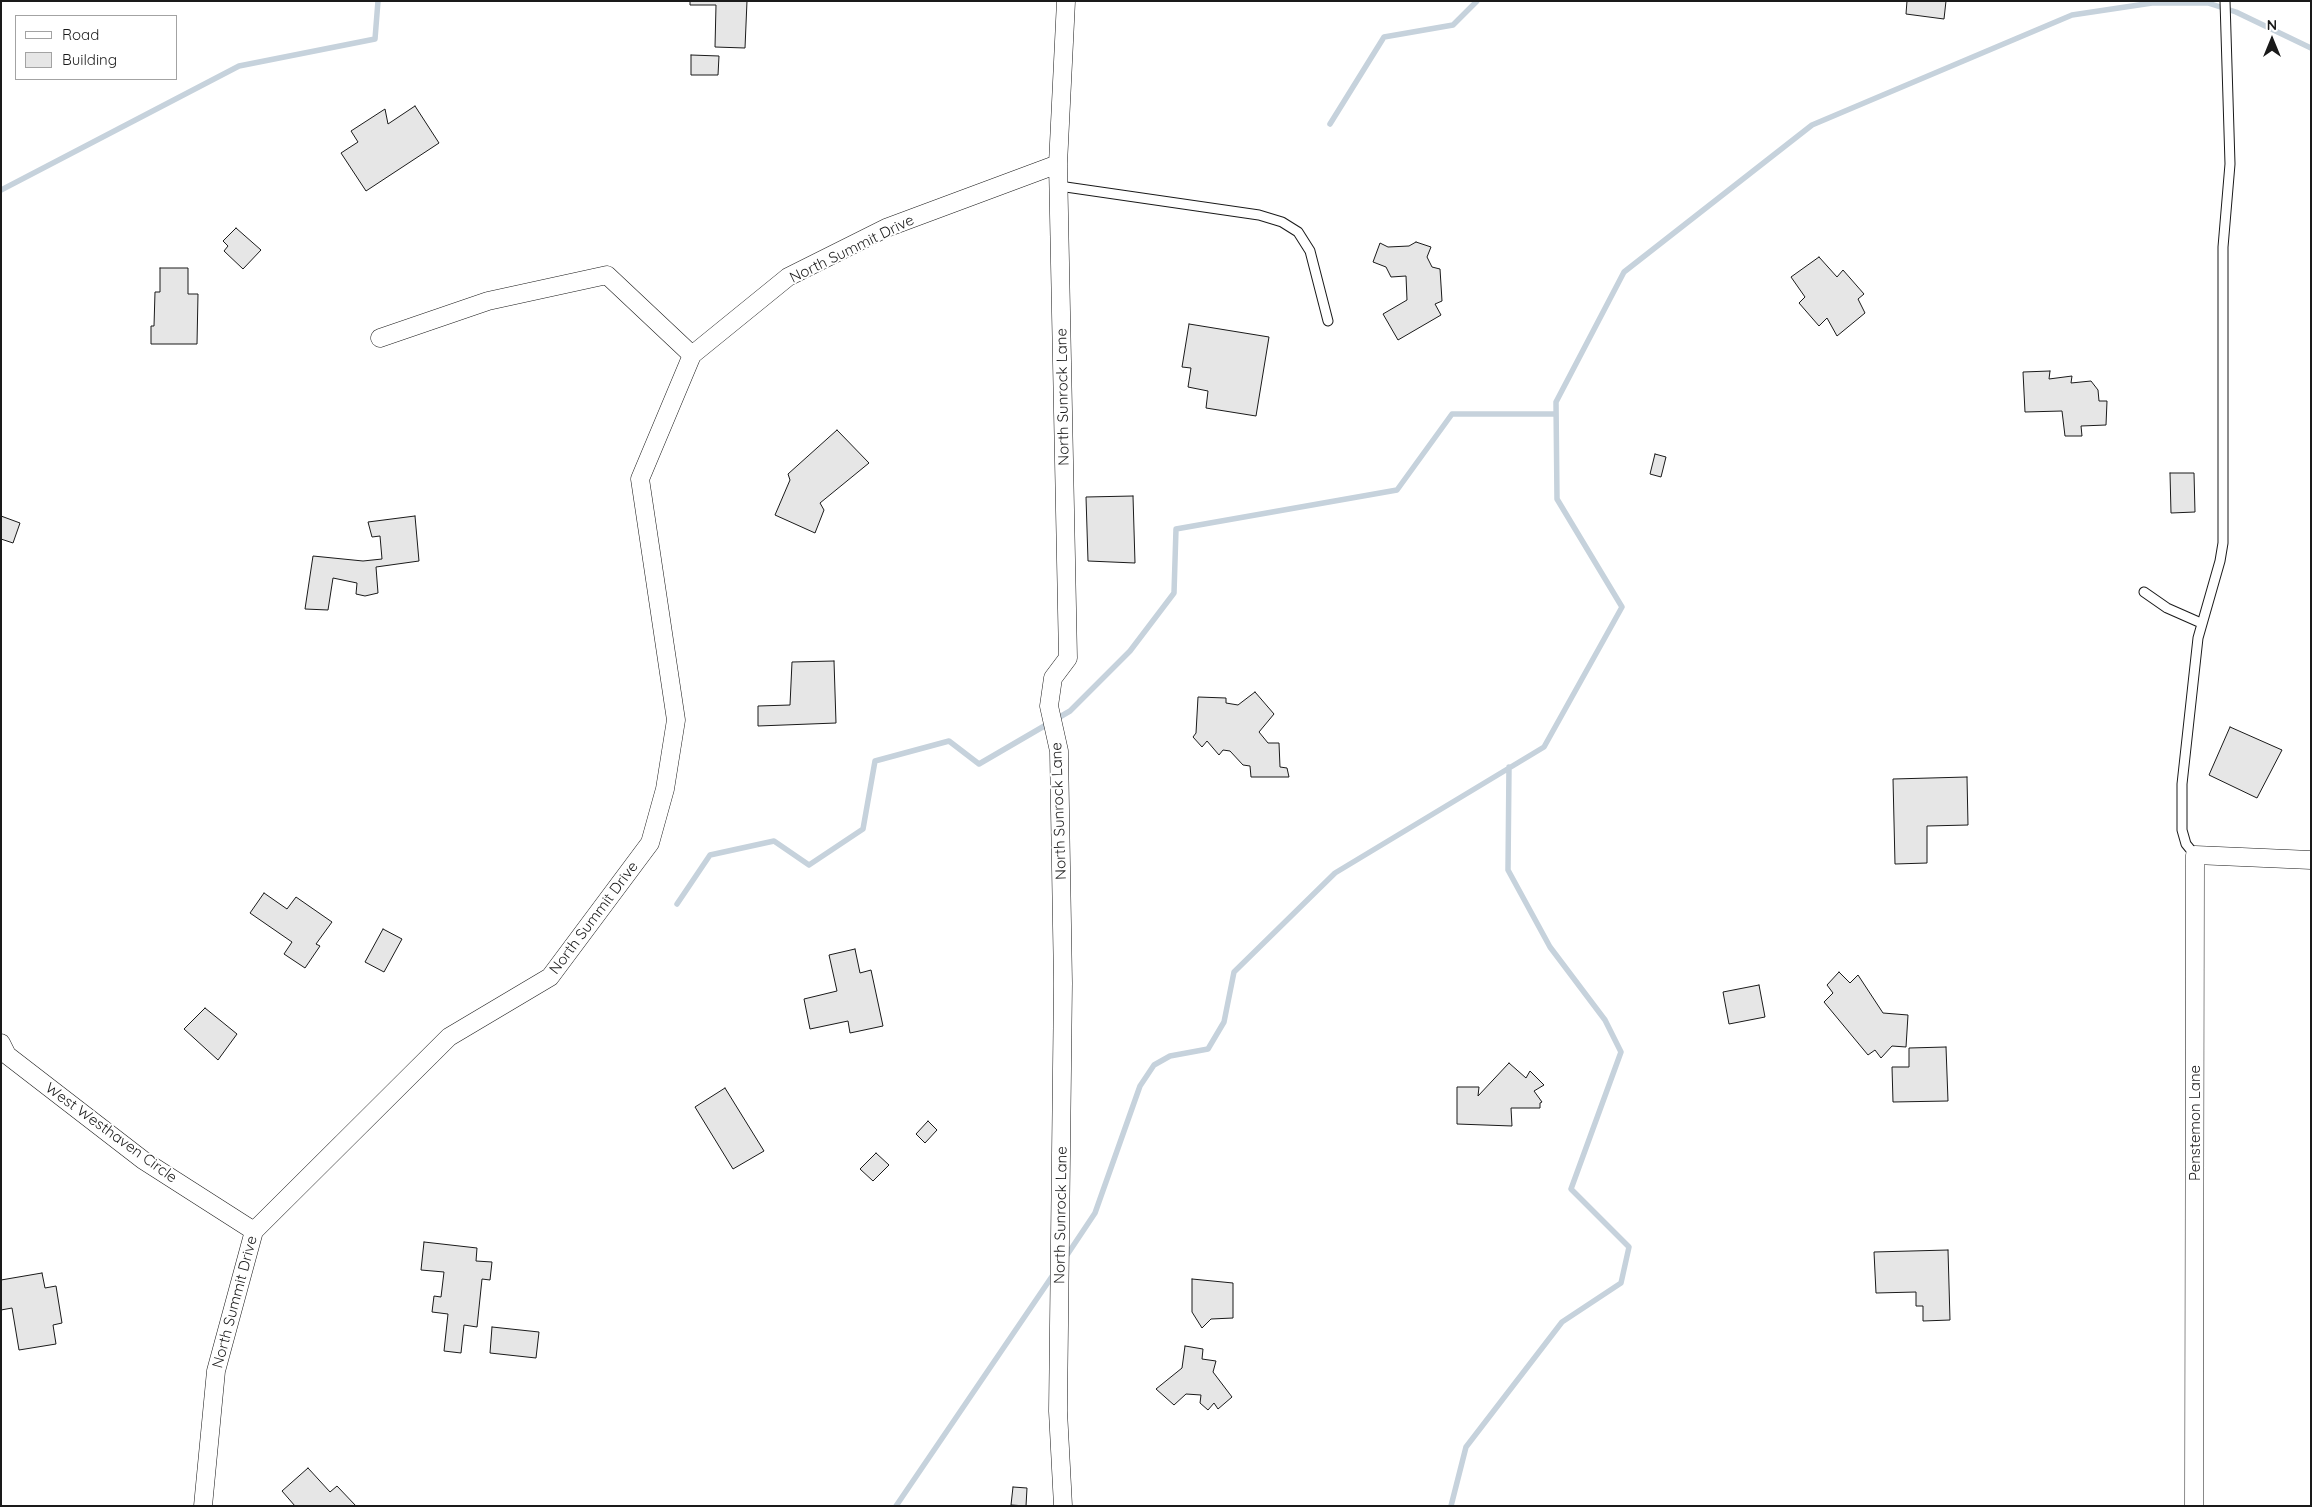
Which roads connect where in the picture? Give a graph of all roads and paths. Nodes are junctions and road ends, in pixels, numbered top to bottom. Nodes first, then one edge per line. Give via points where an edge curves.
1 (1066, 1) edge
2 (2225, 1) edge
3 (1058, 164) junction
4 (1059, 186) junction
5 (1328, 321) dead end
6 (380, 338) dead end
7 (692, 355) junction
8 (2144, 592) dead end
9 (2201, 623) junction
10 (2195, 855) junction
11 (2311, 860) edge
12 (1, 1043) edge
13 (254, 1231) junction
14 (202, 1506) edge
15 (1063, 1506) edge
16 (2194, 1506) edge

1 - 3 street, North Sunrock Lane
2 - 9 lane via 2230,164 2223,247 2223,543
3 - 4 street, North Sunrock Lane
3 - 7 street, North Summit Drive via 886,228 788,277
4 - 5 lane via 1259,215 1282,222 1298,232 1310,251
4 - 15 street, North Sunrock Lane via 1068,658 1053,678 1049,706 1060,761 1063,992 1058,1411
6 - 7 street via 488,301 607,275
7 - 13 street, North Summit Drive via 640,479 676,720 666,789 650,843 550,977 450,1037
8 - 9 lane via 2167,608
9 - 10 lane via 2182,784 2182,830 2186,844
10 - 11 street
10 - 16 street, Penstemon Lane
12 - 13 street, West Westhaven Circle via 7,1055 143,1160
13 - 14 street, North Summit Drive via 216,1371

